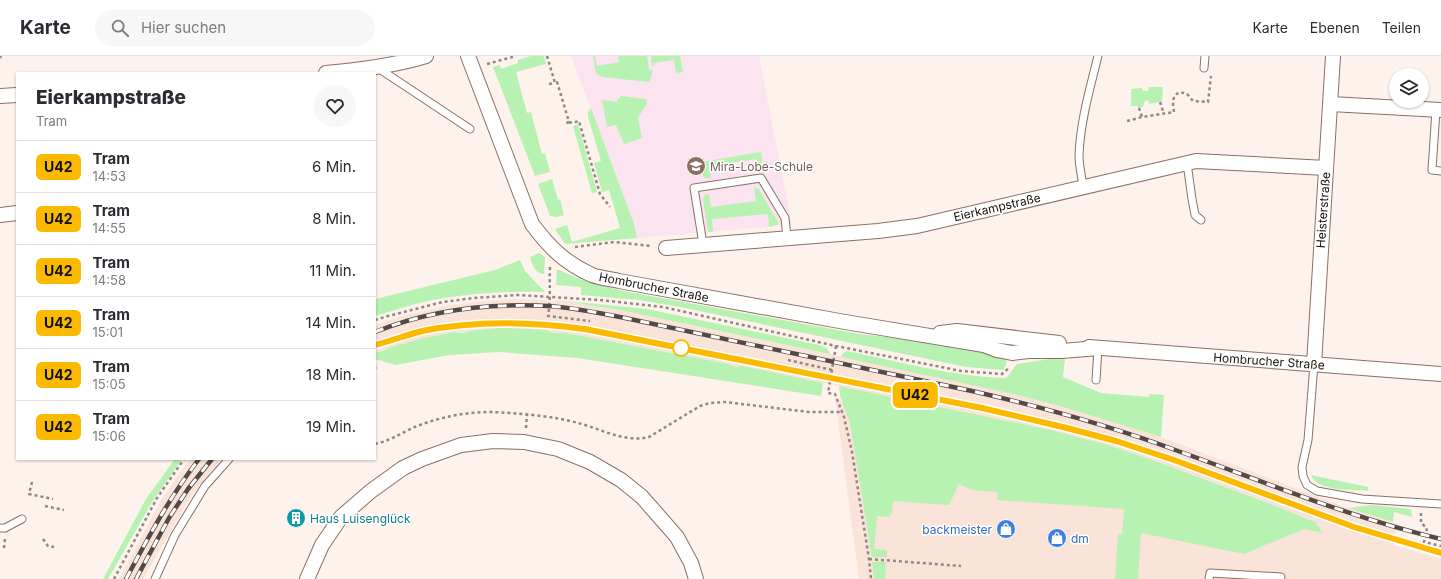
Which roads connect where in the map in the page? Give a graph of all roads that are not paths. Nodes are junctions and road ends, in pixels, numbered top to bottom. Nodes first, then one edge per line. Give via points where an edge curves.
1 (426, 56) edge
2 (1098, 56) edge
3 (1205, 56) edge
4 (1332, 56) edge
5 (470, 62) edge
6 (378, 68) junction
7 (1204, 68) road end
8 (336, 72) edge
9 (16, 95) edge
10 (0, 96) edge
11 (1330, 104) junction
12 (1438, 110) edge
13 (470, 129) dead end
14 (1187, 163) junction
15 (1326, 168) junction
16 (1441, 170) edge
17 (1083, 187) junction
18 (16, 213) edge
19 (0, 215) edge
20 (1200, 220) dead end
21 (787, 237) junction
22 (703, 244) junction
23 (666, 248) road end
24 (924, 335) junction
25 (1098, 348) junction
26 (1314, 364) junction
27 (1441, 374) edge
28 (1096, 380) dead end
29 (228, 460) edge
30 (1441, 504) edge
31 (22, 519) dead end
32 (0, 528) edge
33 (1281, 577) dead end
34 (155, 579) edge
35 (307, 579) edge
36 (696, 579) edge
37 (1209, 579) edge

1 - 6 street
2 - 17 lane via 1087,99 1081,139 1079,158
3 - 7 lane
4 - 11 street, Heisterstraße
5 - 24 street, Hombrucher Straße via 532,224 557,254 569,263 593,275 619,282
6 - 8 street
6 - 13 lane
9 - 10 street
11 - 12 street
11 - 15 street, Heisterstraße
12 - 16 lane via 1432,170
14 - 15 street, Eierkampstraße via 1196,161
14 - 17 street, Eierkampstraße
14 - 20 lane via 1195,215
15 - 26 street, Heisterstraße
17 - 21 street, Eierkampstraße via 917,226
18 - 19 street
21 - 22 street, Eierkampstraße
21 - 22 lane via 785,218 761,178 694,188
22 - 23 street, Eierkampstraße
24 - 25 street, Hombrucher Straße via 958,331
24 - 25 street, Hombrucher Straße via 984,345 1012,353
25 - 26 street, Hombrucher Straße
25 - 28 lane
26 - 27 street, Hombrucher Straße
26 - 30 lane via 1308,440 1302,467 1303,476 1310,487 1317,491 1362,499
29 - 34 lane via 205,486 179,529
31 - 32 lane
33 - 37 lane via 1210,573
35 - 36 street via 322,544 342,518 371,490 403,468 422,459 461,445 494,441 524,442 558,449 590,462 621,480 642,497 677,537 691,563

